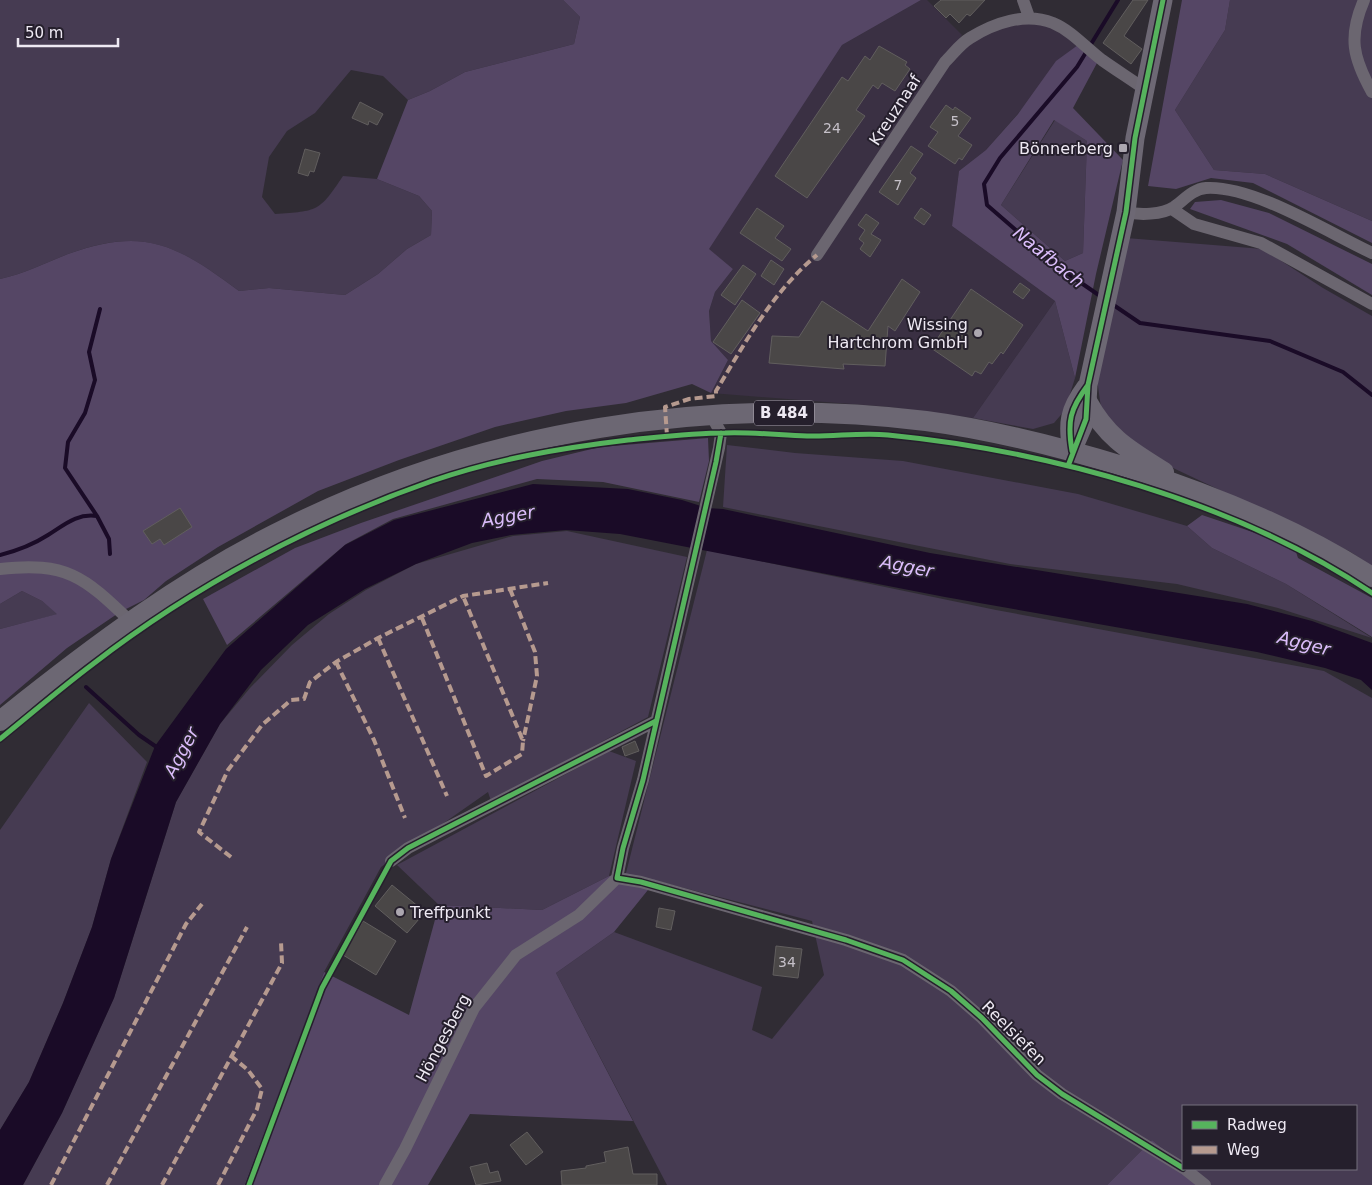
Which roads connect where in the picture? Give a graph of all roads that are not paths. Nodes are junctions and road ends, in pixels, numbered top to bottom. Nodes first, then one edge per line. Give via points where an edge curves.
1 (1023, 0) edge
2 (1163, 0) edge
3 (1364, 0) edge
4 (1029, 17) junction
5 (1146, 90) junction
6 (1372, 92) edge
7 (911, 115) junction
8 (892, 124) dead end
9 (1172, 209) junction
10 (1126, 212) junction
11 (1372, 253) edge
12 (817, 255) dead end
13 (1372, 304) edge
14 (1087, 393) junction
15 (711, 415) junction
16 (1072, 451) junction
17 (1187, 486) junction
18 (0, 569) edge
19 (1372, 577) edge
20 (130, 621) junction
21 (656, 720) junction
22 (0, 721) edge
23 (391, 861) dead end
24 (617, 878) junction
25 (1182, 1167) edge
26 (1186, 1170) edge
27 (385, 1185) edge
28 (1205, 1185) edge

1 - 4 street
2 - 5 street
3 - 6 street via 1356,19 1354,50 1360,71
4 - 5 street, Kreuznaaf via 1053,23
4 - 7 street, Kreuznaaf via 1007,21 968,39 945,62
5 - 10 street via 1135,138
7 - 8 street
7 - 12 street, Kreuznaaf
9 - 10 street via 1139,215
9 - 11 street via 1205,188 1231,191 1272,203
9 - 13 street via 1194,224 1261,243
10 - 14 street
14 - 16 street via 1086,419
14 - 17 main road via 1103,428 1128,449
15 - 16 main road, B 484 via 830,413 928,421
15 - 20 main road, B 484 via 564,434 491,449 418,473 288,527 202,575
15 - 21 street via 720,433 716,462
16 - 17 main road, B 484
17 - 19 main road, B 484 via 1265,518
18 - 20 street via 36,566 66,571 89,583
20 - 22 main road, B 484
21 - 23 street via 438,832
21 - 24 street
24 - 25 street, Reelsiefen via 846,940 903,960 951,991 1037,1075 1062,1094
24 - 27 street, Höngesberg via 579,915 516,955 474,1008
26 - 28 street, Reelsiefen

